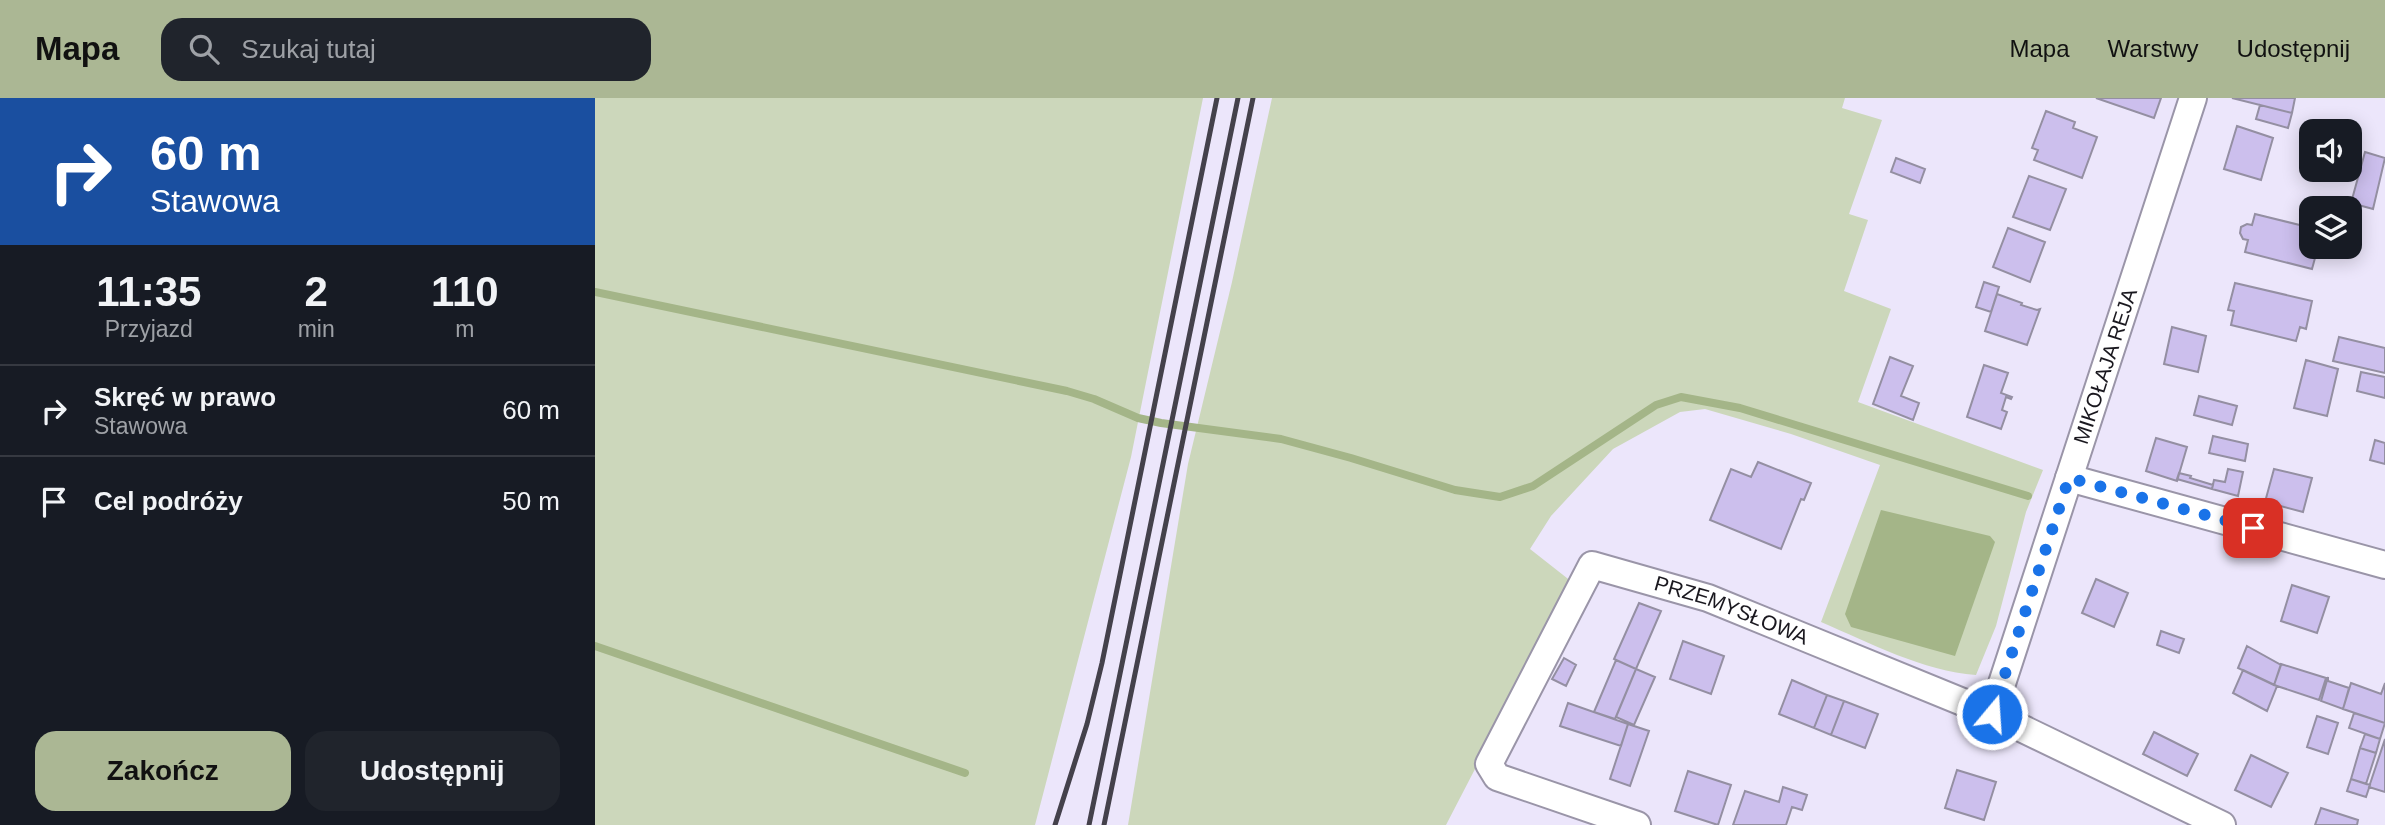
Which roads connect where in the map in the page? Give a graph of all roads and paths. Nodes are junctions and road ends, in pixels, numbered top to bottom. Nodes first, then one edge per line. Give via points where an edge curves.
1 (2193, 98) edge
2 (2069, 478) junction
3 (2385, 565) edge
4 (1992, 714) junction
5 (1637, 825) edge
6 (2222, 825) edge

1 - 2 street, MIKOŁAJA REJA
2 - 3 street
2 - 4 street, MIKOŁAJA REJA
4 - 5 street, PRZEMYSŁOWA via 1708,598 1592,565 1489,764 1497,777
4 - 6 street, PRZEMYSŁOWA

